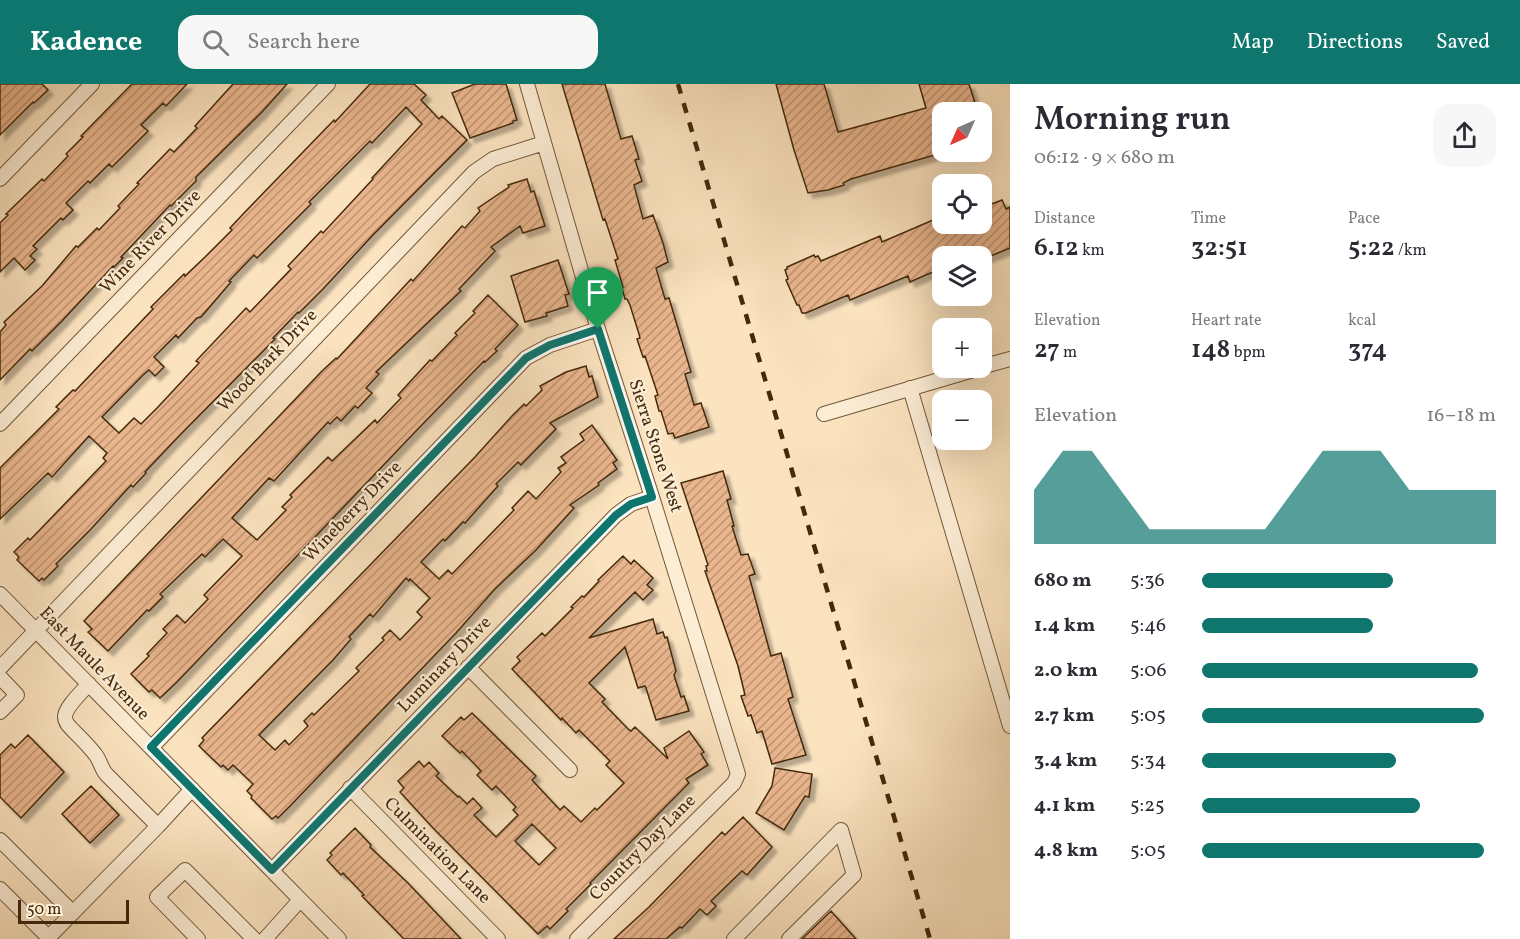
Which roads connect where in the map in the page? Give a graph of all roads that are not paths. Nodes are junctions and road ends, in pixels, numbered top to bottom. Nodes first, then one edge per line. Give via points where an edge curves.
1 (92, 84) edge
2 (328, 84) edge
3 (527, 84) edge
4 (544, 143) junction
5 (0, 179) edge
6 (598, 329) junction
7 (1010, 359) edge
8 (992, 364) edge
9 (944, 378) edge
10 (910, 388) junction
11 (824, 414) dead end
12 (0, 424) edge
13 (652, 497) junction
14 (0, 594) edge
15 (36, 631) junction
16 (468, 667) junction
17 (0, 668) edge
18 (0, 677) edge
19 (88, 684) junction
20 (0, 712) edge
21 (1010, 726) edge
22 (151, 747) junction
23 (570, 770) dead end
24 (734, 783) joint
25 (192, 789) junction
26 (350, 789) junction
27 (158, 826) junction
28 (0, 840) edge
29 (272, 870) junction
30 (0, 889) edge
31 (300, 900) junction
32 (73, 913) junction
33 (48, 938) edge
34 (198, 939) edge
35 (254, 939) edge
36 (265, 939) edge
37 (339, 939) edge
38 (498, 939) edge
39 (577, 939) edge
40 (734, 939) edge
41 (789, 939) edge

1 - 5 street
2 - 12 street, Wine River Drive
3 - 4 street, Sierra Stone West
4 - 6 street, Sierra Stone West
4 - 15 street, Wood Bark Drive via 493,159 474,172
6 - 13 street, Sierra Stone West
6 - 22 street, Wineberry Drive via 550,345 526,358
7 - 8 street
9 - 10 street
10 - 11 street
10 - 21 street
13 - 16 street, Luminary Drive via 631,504 616,515
13 - 24 street, Sierra Stone West via 735,763 738,774
14 - 15 street, East Maule Avenue
15 - 17 street, Wood Bark Drive
15 - 19 street, East Maule Avenue
16 - 23 street
16 - 26 street, Luminary Drive
18 - 20 street via 17,695
19 - 22 street, East Maule Avenue
19 - 27 street via 68,705 64,713 66,723 96,755 101,769
22 - 25 street, East Maule Avenue
24 - 39 street, Country Day Lane
25 - 27 street
25 - 29 street, East Maule Avenue
26 - 29 street, Luminary Drive
26 - 38 street, Culmination Lane
27 - 32 street
28 - 32 street
29 - 31 street, East Maule Avenue
30 - 33 street
31 - 36 street
31 - 37 street, East Maule Avenue
32 - 33 street
34 - 35 street via 157,897 185,870
40 - 41 street via 841,830 854,875

